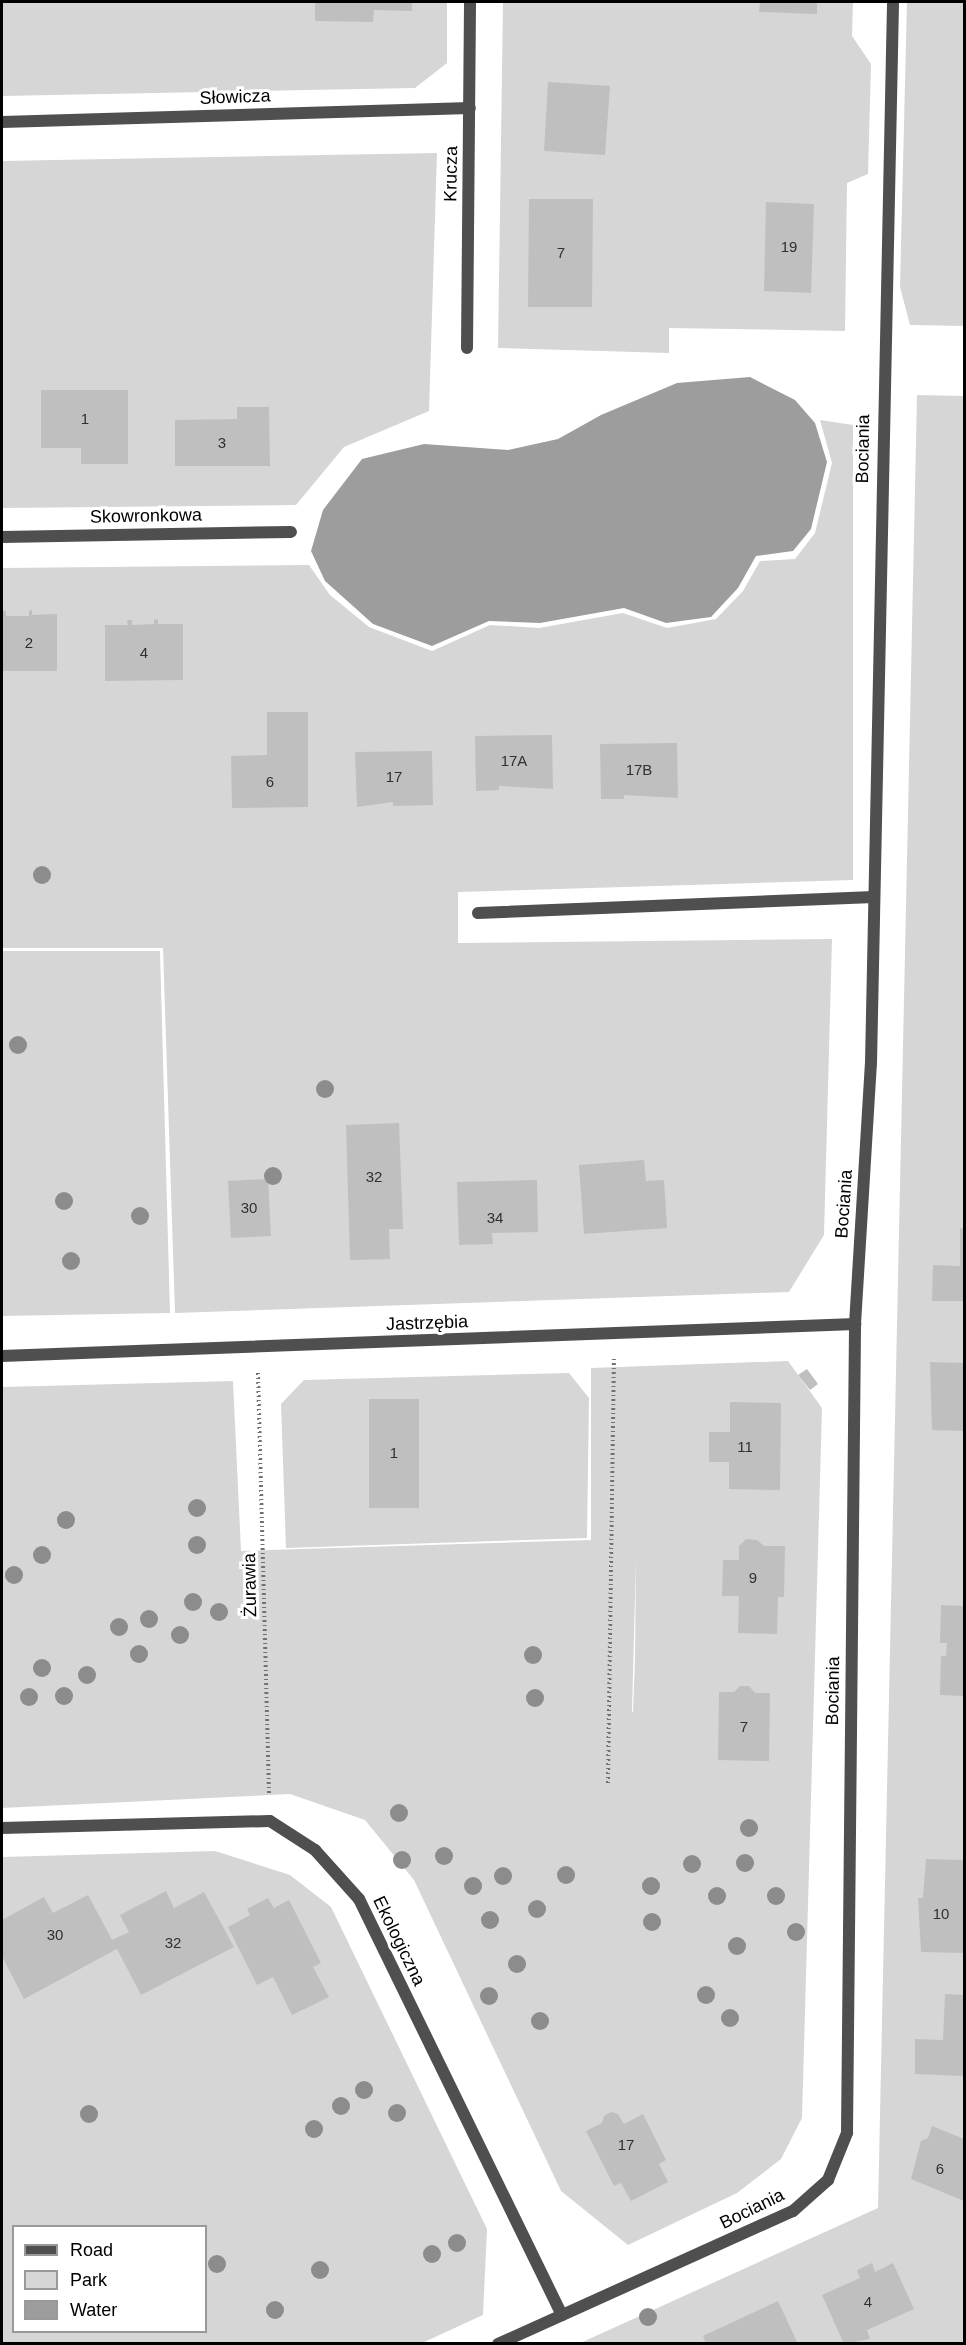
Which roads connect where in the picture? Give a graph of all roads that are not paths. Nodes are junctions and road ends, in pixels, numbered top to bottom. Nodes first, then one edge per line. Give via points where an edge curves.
1 (470, 2) edge
2 (893, 2) edge
3 (470, 108) junction
4 (2, 122) edge
5 (467, 348) dead end
6 (291, 532) dead end
7 (2, 537) edge
8 (874, 897) junction
9 (478, 913) dead end
10 (855, 1324) junction
11 (2, 1356) edge
12 (2, 1828) edge
13 (561, 2315) junction
14 (498, 2343) edge

1 - 3 street, Krucza
2 - 8 street, Bociania
3 - 4 street, Słowicza
3 - 5 street, Krucza
6 - 7 street, Skowronkowa
8 - 9 street
8 - 10 street, Bociania via 871,1063
10 - 11 street, Jastrzębia
10 - 13 street, Bociania via 847,2133 828,2180 793,2211
12 - 13 street, Ekologiczna via 270,1821 315,1850 359,1899
13 - 14 street, Bociania

